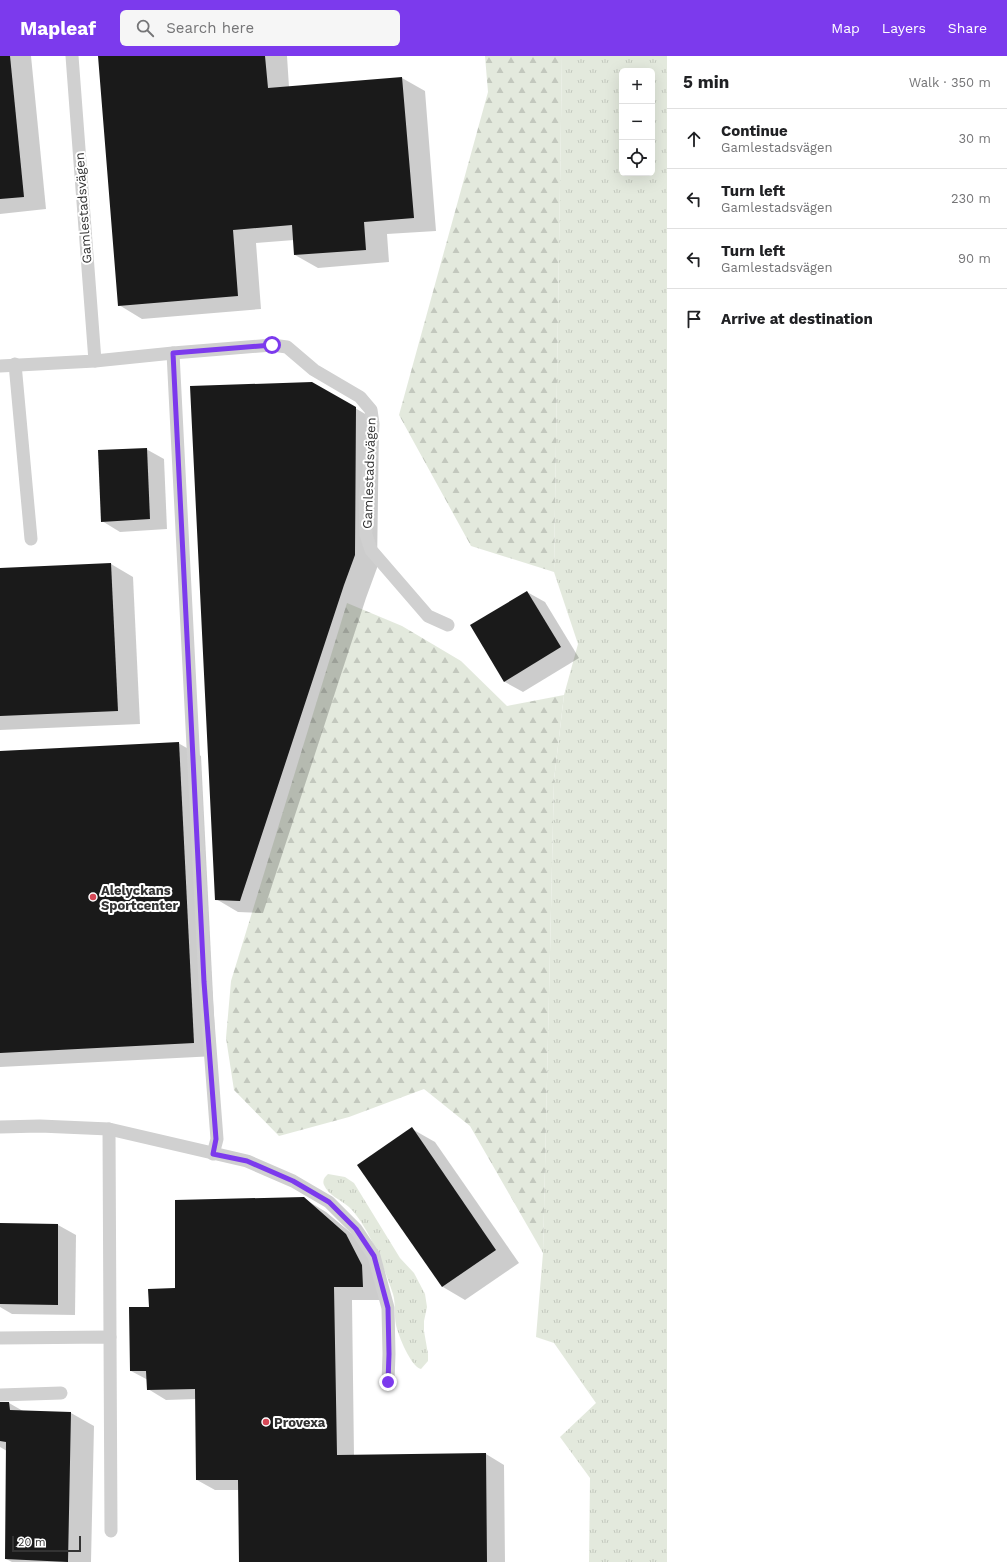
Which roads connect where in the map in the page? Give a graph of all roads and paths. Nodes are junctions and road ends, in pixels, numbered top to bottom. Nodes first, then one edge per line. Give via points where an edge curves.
1 (72, 56) edge
2 (173, 353) junction
3 (95, 361) junction
4 (15, 364) junction
5 (0, 366) edge
6 (31, 539) dead end
7 (448, 625) dead end
8 (0, 1128) edge
9 (109, 1129) junction
10 (213, 1154) junction
11 (110, 1337) junction
12 (0, 1338) edge
13 (388, 1382) dead end
14 (61, 1393) dead end
15 (0, 1394) edge
16 (111, 1531) dead end

1 - 3 lane, Gamlestadsvägen
2 - 3 lane, Gamlestadsvägen
2 - 7 lane, Gamlestadsvägen via 272,345 287,347 314,370 360,397 371,410 373,424 365,496 366,535 370,550 428,616
2 - 10 lane via 204,982 216,1139
3 - 4 lane, Gamlestadsvägen
4 - 5 lane, Gamlestadsvägen
4 - 6 lane
8 - 9 lane via 40,1126
9 - 10 lane
9 - 11 lane
10 - 13 lane via 247,1161 293,1181 329,1202 356,1229 374,1256 388,1308
11 - 12 lane
11 - 16 lane
14 - 15 lane

